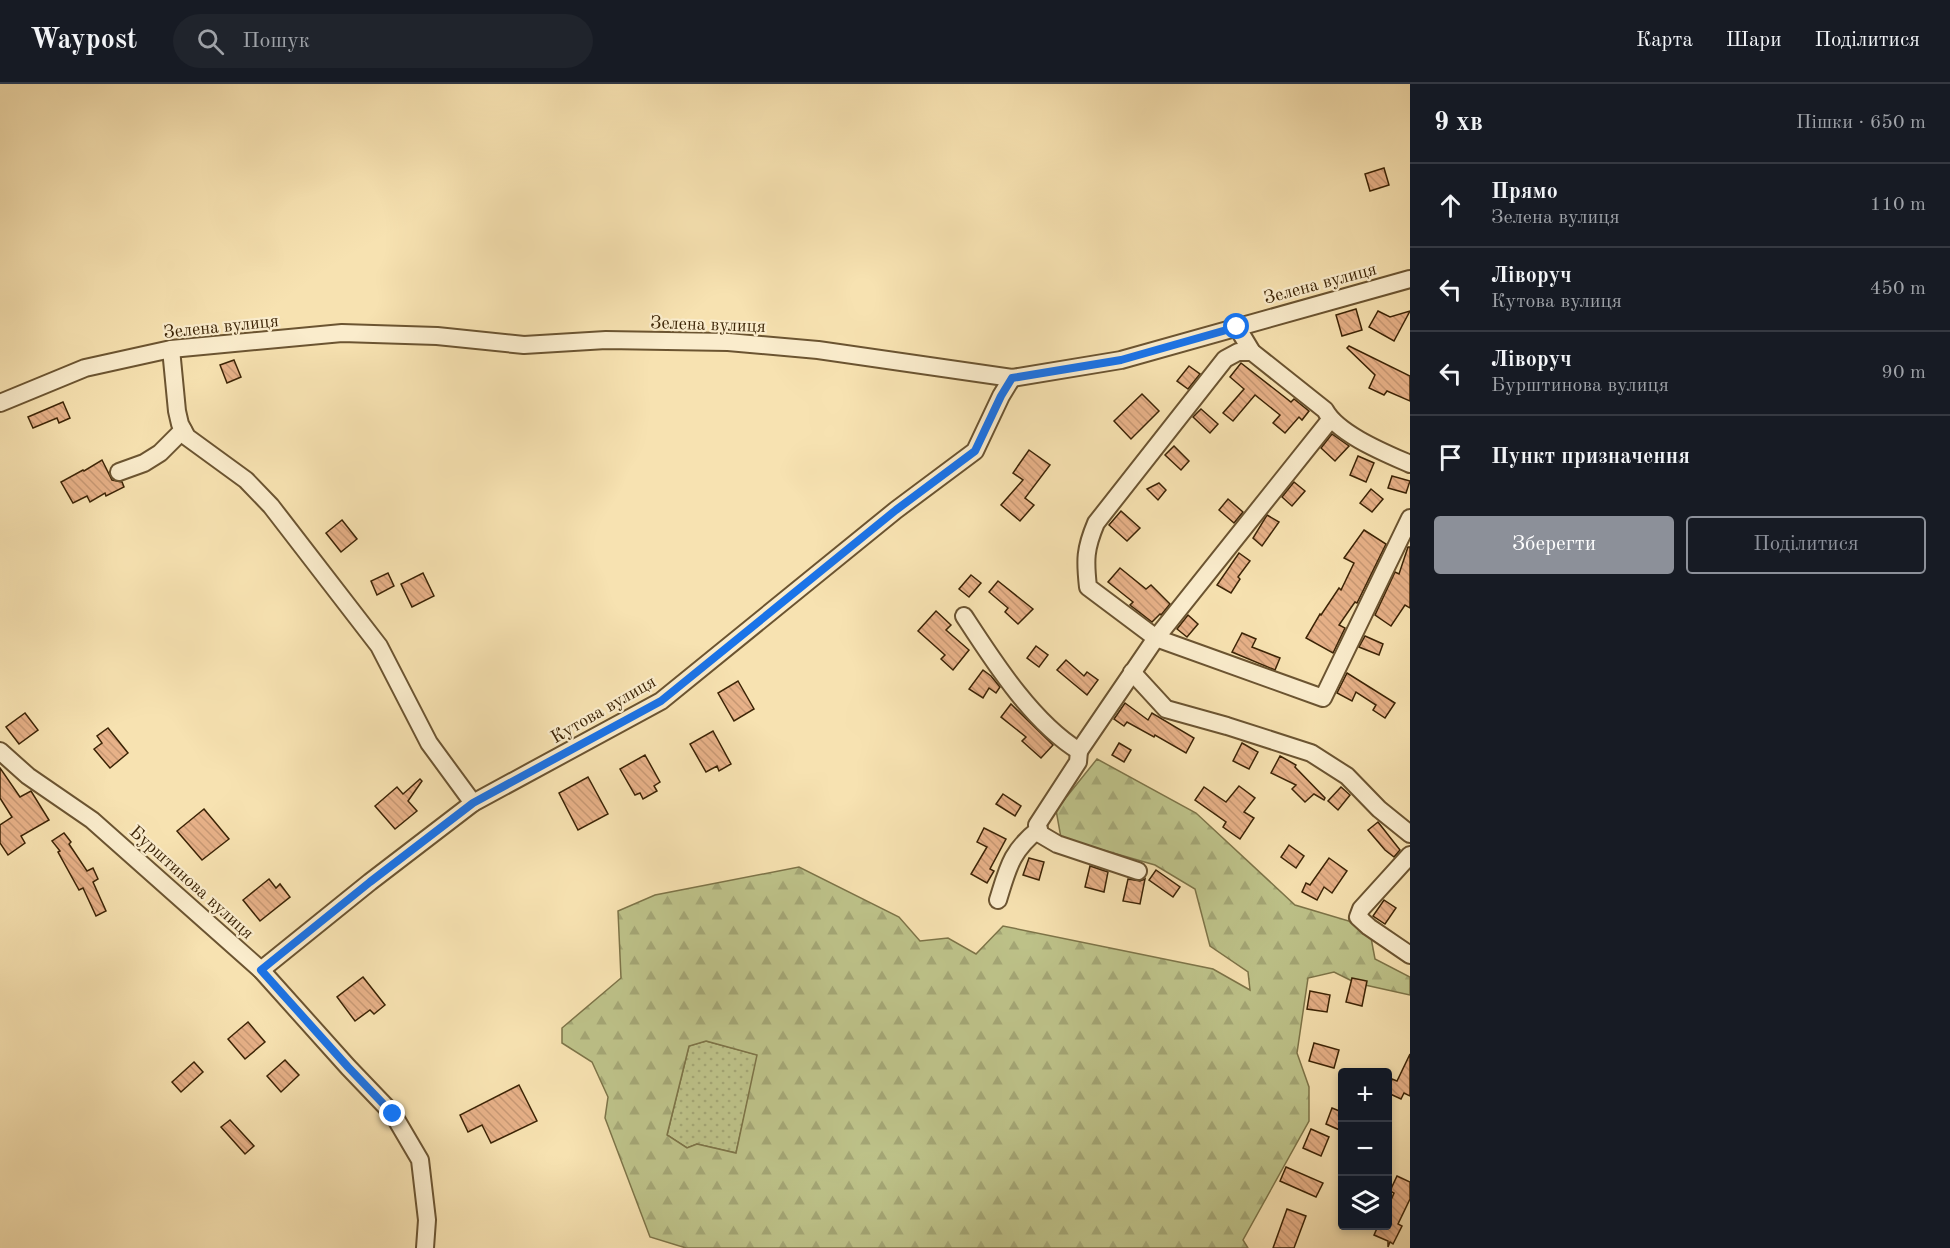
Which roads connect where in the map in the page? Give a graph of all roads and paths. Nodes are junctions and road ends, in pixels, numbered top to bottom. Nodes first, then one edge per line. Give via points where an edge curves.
1 (1410, 279) edge
2 (1237, 327) junction
3 (171, 349) junction
4 (1252, 352) junction
5 (1012, 378) junction
6 (0, 403) edge
7 (1330, 420) junction
8 (183, 430) junction
9 (1410, 464) edge
10 (119, 472) dead end
11 (1410, 518) edge
12 (964, 616) dead end
13 (1156, 638) junction
14 (1132, 672) junction
15 (0, 751) edge
16 (1079, 751) junction
17 (473, 803) junction
18 (1039, 830) junction
19 (1410, 834) edge
20 (1410, 855) edge
21 (1138, 871) dead end
22 (998, 900) dead end
23 (1410, 955) edge
24 (261, 970) junction
25 (425, 1248) edge

1 - 2 street, Зелена вулиця
2 - 4 street
2 - 5 street, Зелена вулиця via 1121,360
3 - 5 street, Зелена вулиця via 342,333 437,336 524,345 606,340 728,342 818,350
3 - 6 street, Зелена вулиця via 85,368
3 - 8 street via 177,411
4 - 7 street via 1325,410
4 - 13 street via 1238,352 1225,359 1096,523 1088,542 1088,587
5 - 17 street, Кутова вулиця via 975,451 896,510 661,701
7 - 9 street via 1375,449
7 - 13 street
8 - 10 street via 160,453
8 - 17 street via 246,480 271,506 379,646 429,744
11 - 13 street via 1323,699
12 - 16 street via 1009,681 1060,740
13 - 14 street
14 - 16 street
14 - 19 street via 1166,710 1311,753 1347,776
15 - 24 street, Бурштинова вулиця via 28,776 92,820
16 - 18 street via 1078,762 1037,825
17 - 24 street, Кутова вулиця
18 - 21 street via 1057,844
18 - 22 street via 1025,840 1012,858
20 - 23 street via 1358,917
24 - 25 street, Бурштинова вулиця via 393,1114 420,1161 427,1220

